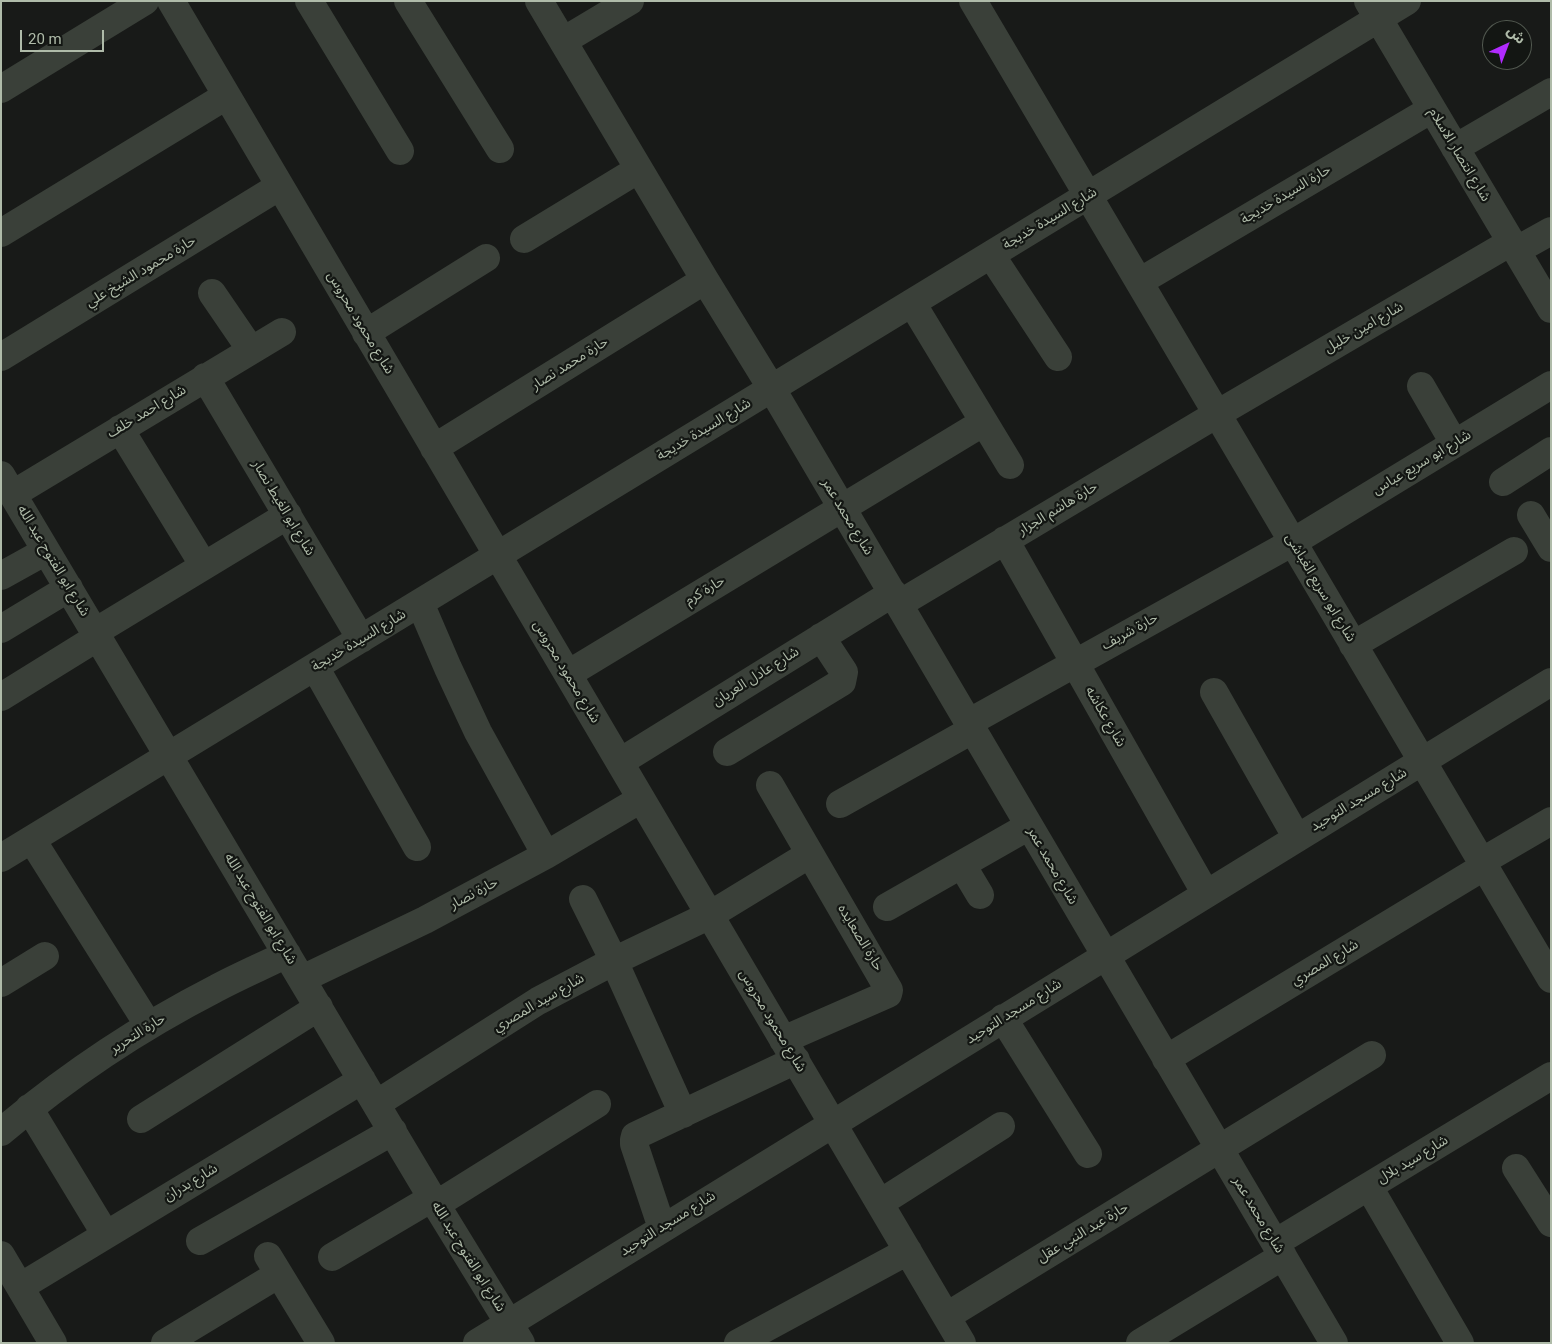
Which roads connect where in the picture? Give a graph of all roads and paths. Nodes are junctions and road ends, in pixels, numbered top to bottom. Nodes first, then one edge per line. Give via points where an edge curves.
1 (145, 1) edge
2 (171, 1) edge
3 (309, 1) edge
4 (408, 1) edge
5 (540, 1) edge
6 (630, 1) edge
7 (973, 1) edge
8 (1407, 1) edge
9 (1373, 10) edge
10 (563, 41) junction
11 (1, 89) edge
12 (1551, 92) edge
13 (226, 96) junction
14 (1432, 108) junction
15 (1455, 148) junction
16 (500, 149) dead end
17 (400, 151) dead end
18 (639, 169) junction
19 (280, 186) junction
20 (1088, 196) junction
21 (1551, 231) edge
22 (1, 233) edge
23 (524, 239) dead end
24 (1514, 246) junction
25 (991, 255) junction
26 (486, 258) dead end
27 (704, 280) junction
28 (1139, 282) junction
29 (212, 293) dead end
30 (912, 303) junction
31 (1551, 309) edge
32 (282, 332) dead end
33 (366, 333) junction
34 (251, 350) junction
35 (1, 357) edge
36 (1058, 357) dead end
37 (205, 377) junction
38 (1551, 385) edge
39 (1421, 386) dead end
40 (772, 389) junction
41 (1217, 414) junction
42 (984, 422) junction
43 (120, 429) junction
44 (1454, 444) junction
45 (434, 448) junction
46 (1551, 451) edge
47 (1010, 465) dead end
48 (1504, 482) dead end
49 (7, 484) edge
50 (842, 508) junction
51 (288, 515) junction
52 (1531, 515) dead end
53 (1005, 540) junction
54 (1292, 542) junction
55 (1551, 548) edge
56 (46, 551) junction
57 (1514, 551) dead end
58 (498, 556) junction
59 (204, 566) junction
60 (1, 576) edge
61 (68, 588) junction
62 (896, 598) junction
63 (420, 603) junction
64 (1, 629) edge
65 (96, 635) junction
66 (821, 637) junction
67 (361, 639) junction
68 (1354, 645) junction
69 (1075, 664) junction
70 (315, 668) junction
71 (568, 674) junction
72 (1551, 682) edge
73 (1214, 692) dead end
74 (1, 697) edge
75 (970, 726) junction
76 (727, 752) dead end
77 (169, 756) junction
78 (1422, 761) junction
79 (620, 762) junction
80 (770, 785) dead end
81 (641, 799) junction
82 (840, 804) dead end
83 (1551, 821) edge
84 (1029, 826) junction
85 (1297, 838) junction
86 (32, 840) junction
87 (417, 847) dead end
88 (810, 854) junction
89 (546, 855) junction
90 (1, 858) edge
91 (1483, 864) junction
92 (962, 865) junction
93 (1206, 894) junction
94 (980, 895) dead end
95 (583, 899) dead end
96 (887, 908) dead end
97 (710, 915) junction
98 (287, 954) junction
99 (45, 956) dead end
100 (1105, 956) junction
101 (614, 961) junction
102 (302, 979) junction
103 (1551, 979) edge
104 (1, 983) edge
105 (319, 1008) junction
106 (1003, 1018) junction
107 (149, 1026) junction
108 (790, 1050) junction
109 (1372, 1055) dead end
110 (1166, 1059) junction
111 (1551, 1076) edge
112 (362, 1080) junction
113 (376, 1104) junction
114 (598, 1104) dead end
115 (29, 1108) junction
116 (683, 1114) junction
117 (141, 1119) dead end
118 (832, 1123) junction
119 (1001, 1126) dead end
120 (393, 1131) junction
121 (1, 1132) edge
122 (1219, 1150) junction
123 (1088, 1154) dead end
124 (1516, 1168) dead end
125 (1369, 1186) junction
126 (434, 1201) junction
127 (880, 1204) junction
128 (1551, 1223) edge
129 (662, 1228) junction
130 (106, 1235) junction
131 (200, 1242) dead end
132 (1279, 1250) junction
133 (908, 1251) junction
134 (332, 1257) dead end
135 (7, 1268) edge
136 (515, 1332) edge
137 (954, 1335) edge
138 (174, 1336) edge
139 (751, 1340) edge
140 (53, 1343) edge
141 (321, 1343) edge
142 (477, 1343) edge
143 (1140, 1343) edge
144 (1334, 1343) edge
145 (1460, 1343) edge

1 - 11 street
2 - 13 street, شارع محمود محروس
3 - 17 street
4 - 16 street
5 - 10 street, شارع محمد عمر
6 - 10 street
7 - 20 street, شارع ابو سريع الغباشى
8 - 9 street, شارع السيدة خديجة
9 - 14 street, شارع انتصار الاسلام
9 - 20 street, شارع السيدة خديجة
10 - 18 street, شارع محمد عمر
12 - 15 street
13 - 19 street, شارع محمود محروس
13 - 22 street
14 - 15 street, شارع انتصار الاسلام
14 - 28 street, حارة السيدة خديجة
15 - 24 street, شارع انتصار الاسلام
18 - 23 street
18 - 27 street, شارع محمد عمر
19 - 33 street, شارع محمود محروس
19 - 35 street, حارة محمود الشيخ علي
20 - 25 street, شارع السيدة خديجة
20 - 28 street, شارع ابو سريع الغباشى
21 - 24 street, شارع امين خليل
24 - 31 street, شارع انتصار الاسلام
24 - 41 street, شارع امين خليل
25 - 30 street, شارع السيدة خديجة
25 - 36 street
26 - 33 street
27 - 40 street, شارع محمد عمر
27 - 45 street, حارة محمد نصار
28 - 41 street, شارع ابو سريع الغباشى
29 - 34 street
30 - 40 street, شارع السيدة خديجة
30 - 42 street
32 - 34 street, شارع احمد خلف
33 - 45 street, شارع محمود محروس
34 - 37 street, شارع احمد خلف
37 - 43 street, شارع احمد خلف
37 - 51 street, شارع ابو الغيط نصار
38 - 44 street, شارع ابو سريع عباس
39 - 44 street
40 - 50 street, شارع محمد عمر
40 - 58 street, شارع السيدة خديجة
41 - 53 street, حارة هاشم الجزار
41 - 54 street, شارع ابو سريع الغباشى
42 - 47 street
42 - 50 street, حارة كرم
43 - 49 street, شارع احمد خلف
43 - 59 street
44 - 54 street, شارع ابو سريع عباس
45 - 58 street, شارع محمود محروس
46 - 48 street
49 - 56 street, شارع ابو الفتوح عبد الله
50 - 62 street, شارع محمد عمر
50 - 71 street, حارة كرم
51 - 59 street
51 - 67 street, شارع ابو الغيط نصار
52 - 55 street
53 - 62 street, حارة هاشم الجزار
53 - 69 street, شارع عكاشه
54 - 68 street, شارع ابو سريع الغباشى
54 - 69 street, حارة شريف
56 - 60 street
56 - 61 street, شارع ابو الفتوح عبد الله
57 - 68 street
58 - 63 street, شارع السيدة خديجة
58 - 71 street, شارع محمود محروس
59 - 65 street
61 - 64 street
61 - 65 street, شارع ابو الفتوح عبد الله
62 - 66 street, شارع عادل العريان
62 - 75 street, شارع محمد عمر
63 - 67 street, شارع السيدة خديجة
63 - 89 street via 478,732
65 - 74 street
65 - 77 street, شارع ابو الفتوح عبد الله
66 - 76 street via 844,672 842,682
66 - 79 street, شارع عادل العريان
67 - 70 street, شارع السيدة خديجة
68 - 78 street, شارع ابو سريع الغباشى
69 - 75 street, حارة شريف
69 - 93 street, شارع عكاشه
70 - 77 street, شارع السيدة خديجة
70 - 87 street
71 - 79 street, شارع محمود محروس
72 - 78 street, شارع مسجد التوحيد
73 - 85 street
75 - 82 street, حارة شريف
75 - 84 street, شارع محمد عمر
77 - 86 street, شارع السيدة خديجة
77 - 98 street, شارع ابو الفتوح عبد الله
78 - 85 street, شارع مسجد التوحيد
78 - 91 street, شارع ابو سريع الغباشى
79 - 81 street, شارع محمود محروس
80 - 88 street, حارة الصعايده
81 - 89 street, حارة نصار
81 - 97 street, شارع محمود محروس
83 - 91 street, شارع المصري
84 - 92 street
84 - 100 street, شارع محمد عمر
85 - 93 street, شارع مسجد التوحيد
86 - 90 street, شارع السيدة خديجة
86 - 107 street
88 - 97 street, شارع سيد المصري
88 - 108 street, حارة الصعايده via 889,990 888,994
89 - 102 street, حارة نصار via 425,920
91 - 103 street, شارع ابو سريع الغباشى
91 - 110 street, شارع المصري
92 - 94 street
92 - 96 street
93 - 100 street, شارع مسجد التوحيد
95 - 101 street
97 - 101 street, شارع سيد المصري
97 - 108 street, شارع محمود محروس
98 - 102 street, شارع ابو الفتوح عبد الله
98 - 107 street, حارة التحرير via 215,988
99 - 104 street
100 - 106 street, شارع مسجد التوحيد
100 - 110 street, شارع محمد عمر
101 - 113 street, شارع سيد المصري via 538,1001
101 - 116 street
102 - 105 street, شارع ابو الفتوح عبد الله
105 - 112 street, شارع ابو الفتوح عبد الله
105 - 117 street
106 - 118 street, شارع مسجد التوحيد
106 - 123 street
107 - 115 street, حارة التحرير
108 - 116 street
108 - 118 street, شارع محمود محروس
109 - 122 street, حارة عبد النبي عقل
110 - 122 street, شارع محمد عمر
111 - 125 street, شارع سيد بلال
112 - 113 street, شارع ابو الفتوح عبد الله
112 - 130 street, شارع بدران
113 - 120 street, شارع ابو الفتوح عبد الله
114 - 126 street
115 - 121 street, حارة التحرير
115 - 130 street
116 - 129 street via 636,1136 634,1140
118 - 127 street, شارع محمود محروس
118 - 129 street, شارع مسجد التوحيد
119 - 127 street
120 - 126 street, شارع ابو الفتوح عبد الله
120 - 131 street
122 - 132 street, شارع محمد عمر
122 - 137 street, حارة عبد النبي عقل
124 - 128 street
125 - 132 street, شارع سيد بلال
125 - 145 street
126 - 134 street
126 - 136 street, شارع ابو الفتوح عبد الله
127 - 133 street, شارع محمود محروس
129 - 136 street, شارع مسجد التوحيد
130 - 135 street, شارع بدران
132 - 143 street, شارع سيد بلال
132 - 144 street, شارع محمد عمر
133 - 137 street, شارع محمود محروس
133 - 139 street
135 - 140 street
136 - 142 street, شارع مسجد التوحيد
138 - 141 street via 274,1265

